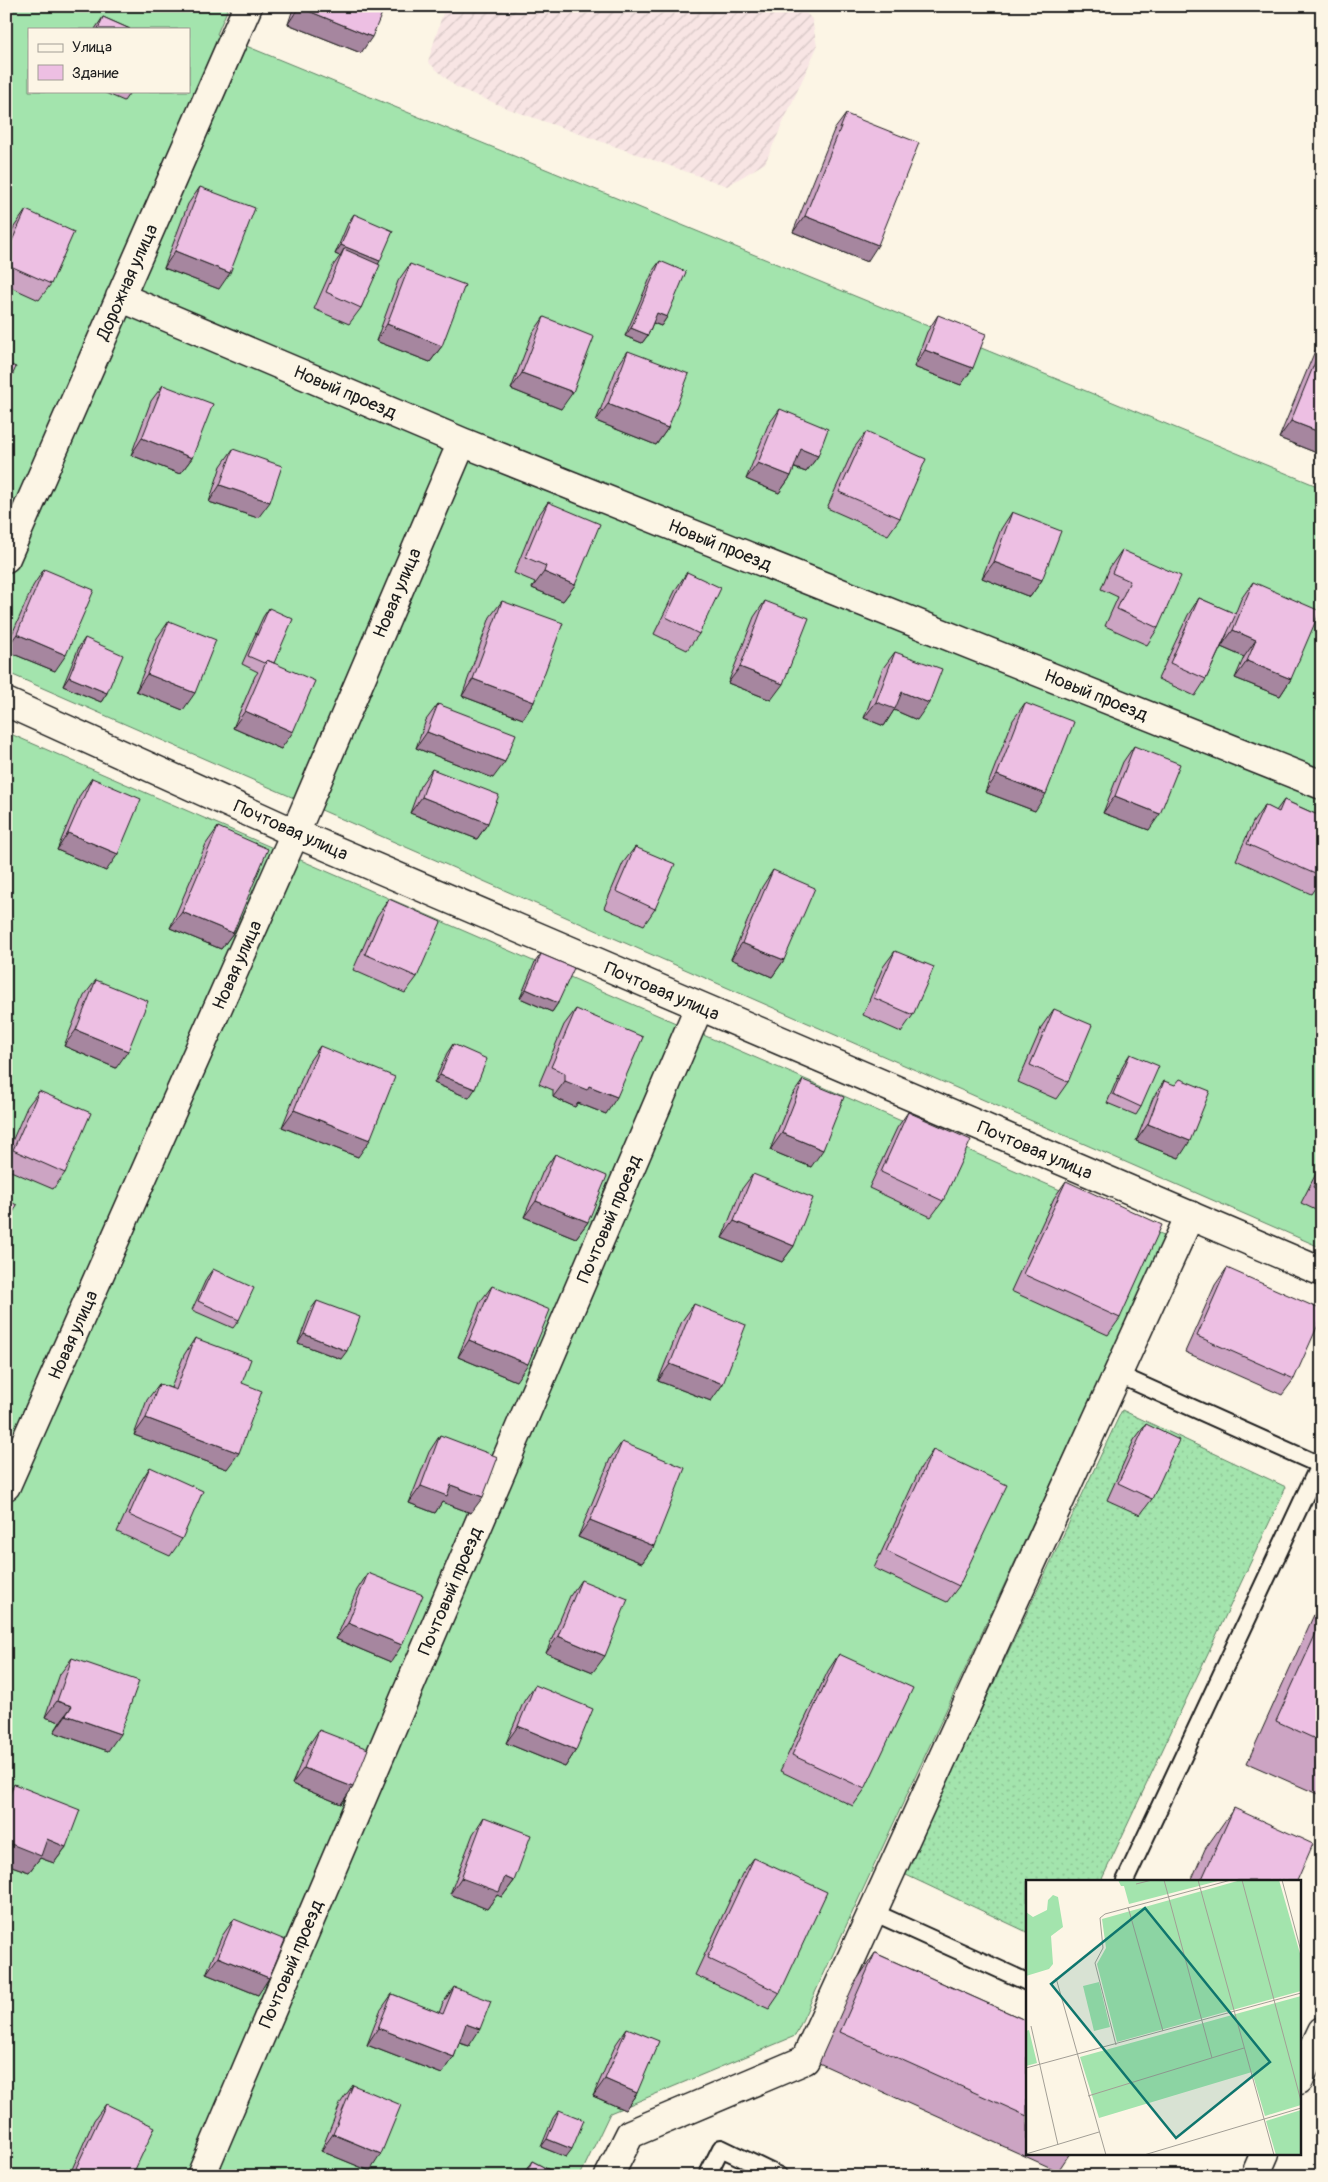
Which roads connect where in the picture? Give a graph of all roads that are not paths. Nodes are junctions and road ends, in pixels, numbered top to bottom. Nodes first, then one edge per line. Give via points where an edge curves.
1 (248, 6) edge
2 (120, 297) junction
3 (462, 442) junction
4 (6, 558) edge
5 (6, 702) edge
6 (1322, 785) edge
7 (295, 833) junction
8 (699, 1007) junction
9 (1190, 1215) junction
10 (1322, 1272) edge
11 (1118, 1374) junction
12 (1321, 1463) edge
13 (6, 1486) edge
14 (1125, 1880) edge
15 (872, 1912) junction
16 (1026, 1982) edge
17 (1322, 2031) edge
18 (1300, 2078) edge
19 (1265, 2154) edge
20 (201, 2176) edge
21 (609, 2176) edge
22 (707, 2176) edge
23 (779, 2176) edge
24 (1255, 2176) edge

1 - 2 street, Дорожная улица
2 - 3 street, Новый проезд
2 - 4 street, Дорожная улица
3 - 6 street, Новый проезд
3 - 7 street, Новая улица
5 - 7 street, Почтовая улица
7 - 8 street, Почтовая улица
7 - 13 street, Новая улица
8 - 9 street, Почтовая улица
8 - 20 street, Почтовый проезд
9 - 10 street, Почтовая улица
9 - 11 street
11 - 12 lane
11 - 15 street
12 - 14 lane
15 - 16 lane
15 - 21 street via 805,2060 630,2134
17 - 18 street
19 - 24 street
22 - 23 lane via 721,2148

